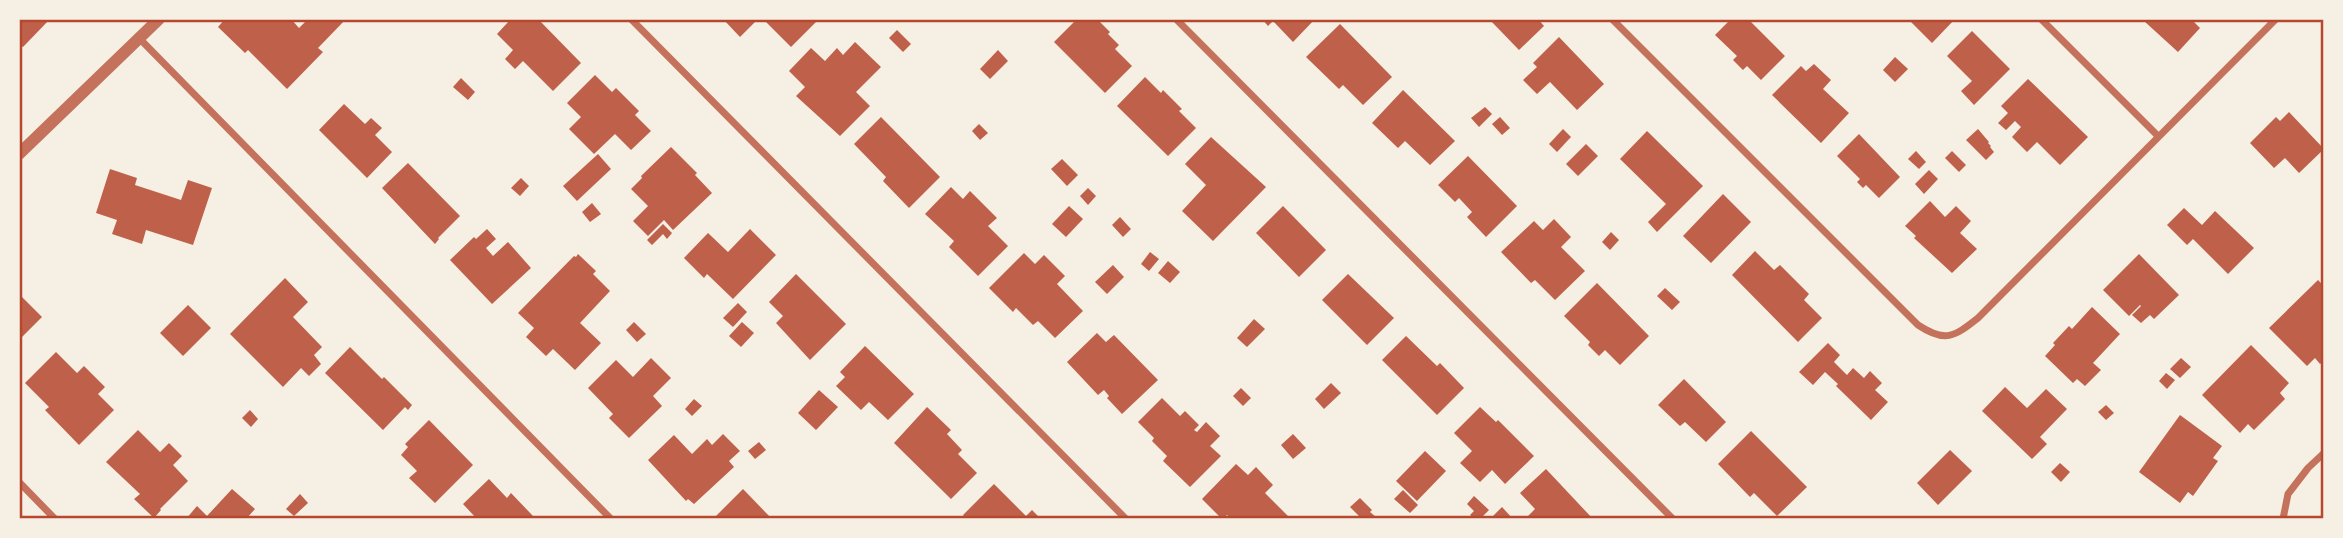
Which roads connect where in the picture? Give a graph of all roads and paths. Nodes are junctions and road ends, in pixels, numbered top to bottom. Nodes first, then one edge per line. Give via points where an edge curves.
1 (159, 19) edge
2 (631, 19) edge
3 (1176, 19) edge
4 (1612, 19) edge
5 (2041, 19) edge
6 (2276, 19) edge
7 (139, 38) junction
8 (2158, 136) junction
9 (19, 154) edge
10 (2324, 453) edge
11 (19, 482) edge
12 (55, 519) edge
13 (611, 519) edge
14 (1126, 519) edge
15 (1673, 519) edge
16 (2283, 519) edge

1 - 7 street
2 - 14 street
3 - 15 street
4 - 8 street via 1918,325 1947,338 1988,309
5 - 8 street
6 - 8 street
7 - 9 street
7 - 13 street
10 - 16 street via 2288,494
11 - 12 street

